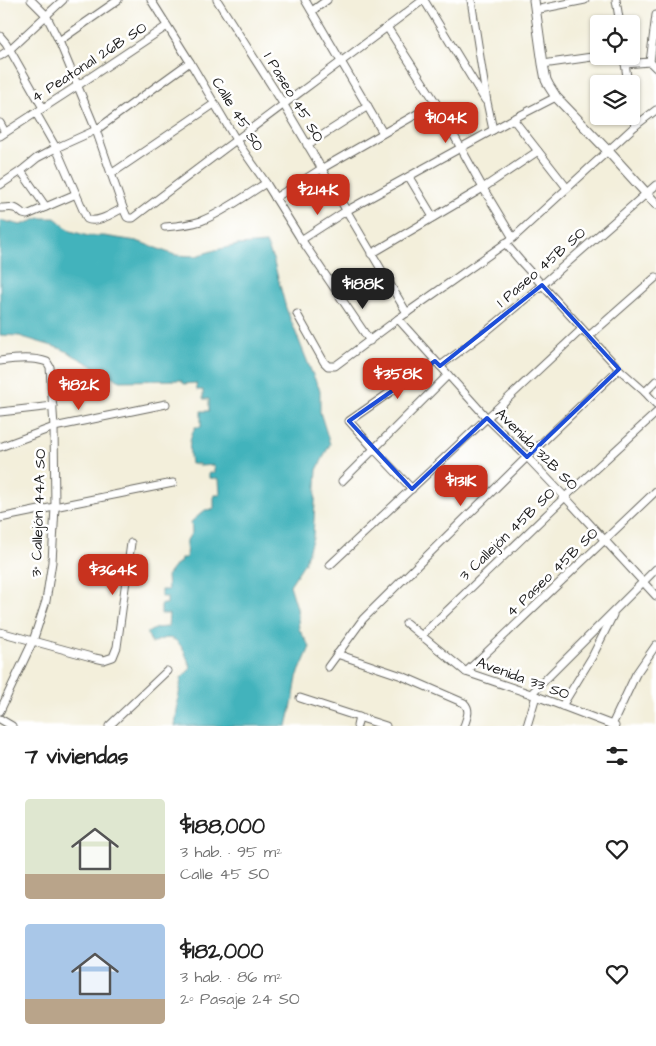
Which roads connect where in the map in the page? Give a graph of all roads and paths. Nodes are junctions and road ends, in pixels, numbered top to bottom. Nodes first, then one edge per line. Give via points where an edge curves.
1 (31, 0) edge
2 (63, 0) edge
3 (118, 0) edge
4 (151, 0) edge
5 (217, 0) edge
6 (305, 0) edge
7 (327, 0) edge
8 (424, 0) edge
9 (471, 0) edge
10 (534, 0) edge
11 (584, 0) edge
12 (616, 0) edge
13 (535, 10) junction
14 (312, 11) junction
15 (46, 15) junction
16 (618, 15) edge
17 (656, 15) edge
18 (167, 26) junction
19 (387, 27) junction
20 (0, 36) edge
21 (59, 41) junction
22 (9, 50) junction
23 (0, 56) edge
24 (590, 57) edge
25 (640, 61) edge
26 (190, 62) junction
27 (342, 62) junction
28 (650, 62) junction
29 (543, 64) junction
30 (656, 68) edge
31 (78, 86) junction
32 (556, 98) junction
33 (487, 102) junction
34 (436, 103) junction
35 (214, 104) junction
36 (284, 105) junction
37 (368, 106) junction
38 (44, 108) junction
39 (656, 110) edge
40 (36, 113) junction
41 (513, 119) junction
42 (0, 123) edge
43 (635, 126) joint
44 (96, 130) junction
45 (493, 130) junction
46 (383, 133) junction
47 (3, 134) edge
48 (236, 140) junction
49 (307, 145) junction
50 (461, 147) junction
51 (56, 148) junction
52 (538, 151) junction
53 (608, 151) junction
54 (321, 169) junction
55 (20, 171) junction
56 (111, 174) junction
57 (408, 177) junction
58 (266, 183) junction
59 (0, 185) edge
60 (656, 185) edge
61 (483, 188) junction
62 (567, 188) junction
63 (646, 193) junction
64 (76, 194) junction
65 (275, 198) junction
66 (656, 204) edge
67 (46, 207) junction
68 (0, 208) edge
69 (123, 208) junction
70 (346, 211) junction
71 (433, 217) junction
72 (165, 227) dead end
73 (513, 238) junction
74 (302, 240) junction
75 (505, 243) junction
76 (371, 254) junction
77 (656, 277) edge
78 (542, 285) junction
79 (407, 313) junction
80 (297, 314) dead end
81 (398, 320) junction
82 (582, 329) junction
83 (589, 336) junction
84 (370, 341) junction
85 (0, 360) edge
86 (437, 363) junction
87 (620, 369) junction
88 (448, 375) junction
89 (656, 381) edge
90 (645, 392) junction
91 (166, 404) dead end
92 (656, 404) edge
93 (52, 406) junction
94 (0, 412) edge
95 (656, 413) edge
96 (487, 418) junction
97 (54, 428) junction
98 (0, 447) edge
99 (374, 449) junction
100 (527, 457) junction
101 (342, 481) dead end
102 (173, 483) dead end
103 (412, 489) junction
104 (656, 491) edge
105 (565, 497) junction
106 (55, 507) junction
107 (0, 518) edge
108 (606, 540) junction
109 (132, 543) dead end
110 (330, 565) dead end
111 (656, 569) edge
112 (643, 581) junction
113 (656, 596) edge
114 (616, 608) junction
115 (406, 623) dead end
116 (0, 632) edge
117 (422, 635) junction
118 (33, 641) junction
119 (656, 644) edge
120 (337, 654) junction
121 (328, 667) dead end
122 (167, 671) dead end
123 (466, 672) junction
124 (533, 695) junction
125 (300, 698) dead end
126 (562, 706) junction
127 (0, 711) edge
128 (359, 717) junction
129 (0, 719) edge
130 (113, 725) edge
131 (613, 725) edge
132 (12, 726) edge
133 (357, 726) edge
134 (386, 726) edge
135 (464, 726) edge
136 (527, 726) edge

1 - 15 street
2 - 15 street
3 - 21 street
4 - 18 street, Calle 45 SO
5 - 36 street, 1 Paseo 45 SO
6 - 14 street
7 - 14 street
8 - 19 street
8 - 33 street
9 - 33 street
10 - 13 street
11 - 13 street
12 - 16 street
13 - 29 street
14 - 27 street
15 - 21 street
15 - 22 street
17 - 28 street
18 - 26 street, Calle 45 SO
18 - 31 street, 4 Peatonal 26B SO
19 - 27 street
19 - 34 street
20 - 22 street
21 - 31 street
22 - 23 street
22 - 38 street
24 - 29 street
25 - 28 street
26 - 35 street, Calle 45 SO
26 - 44 street
27 - 36 street
27 - 37 street
28 - 30 street
29 - 32 street via 546,80
31 - 38 street, 4 Peatonal 26B SO
31 - 44 street
32 - 41 street
32 - 53 street
33 - 45 street
34 - 46 street
34 - 50 street
35 - 48 street, Calle 45 SO
35 - 56 street
36 - 48 street
36 - 49 street, 1 Paseo 45 SO
37 - 46 street
37 - 49 street
38 - 40 street, 4 Peatonal 26B SO
39 - 43 street
40 - 47 street, 4 Peatonal 26B SO
40 - 51 street
41 - 45 street
41 - 52 street
42 - 47 street
43 - 53 street
44 - 51 street
44 - 56 street
45 - 50 street
46 - 54 street
48 - 58 street, Calle 45 SO
48 - 69 street via 133,218 128,218
49 - 54 street, 1 Paseo 45 SO
50 - 57 street
50 - 61 street
51 - 55 street
51 - 64 street
52 - 61 street
52 - 62 street
53 - 62 street
53 - 63 street
54 - 65 street
54 - 70 street, 1 Paseo 45 SO
55 - 59 street
55 - 67 street
56 - 69 street
57 - 70 street
57 - 71 street
58 - 65 street, Calle 45 SO
58 - 72 street via 211,216 190,224
60 - 63 street, 1 Paseo 45B SO
61 - 71 street
61 - 73 street
62 - 73 street
63 - 66 street
63 - 78 street, 1 Paseo 45B SO
64 - 67 street
64 - 69 street via 90,221
65 - 74 street, Calle 45 SO
67 - 68 street via 27,215 13,207
70 - 74 street
70 - 76 street, 1 Paseo 45 SO
71 - 76 street
73 - 75 street
74 - 84 street, Calle 45 SO
75 - 78 street
75 - 79 street
76 - 79 street, 1 Paseo 45 SO
77 - 83 street
78 - 82 street
78 - 86 street, 1 Paseo 45B SO via 482,335
79 - 81 street
80 - 84 street via 325,365 330,367
81 - 84 street
81 - 86 street, Avenida 32B SO
82 - 83 street
82 - 96 street
83 - 87 street
85 - 93 street, 3° Callejón 44A SO via 47,362
86 - 88 street, Avenida 32B SO
86 - 99 street, 1 Paseo 45B SO via 349,421
87 - 90 street
87 - 100 street
88 - 96 street, Avenida 32B SO
88 - 99 street
89 - 90 street
90 - 92 street
91 - 97 street
93 - 94 street
93 - 97 street, 3° Callejón 44A SO
95 - 105 street, 3 Callejón 45B SO
96 - 100 street, Avenida 32B SO
96 - 103 street
97 - 98 street
97 - 106 street, 3° Callejón 44A SO
99 - 101 street
99 - 103 street
100 - 105 street, Avenida 32B SO
100 - 120 street via 363,618
102 - 106 street
103 - 110 street
104 - 108 street, 4 Paseo 45B SO
105 - 108 street, Avenida 32B SO
105 - 117 street, 3 Callejón 45B SO
106 - 107 street
106 - 118 street, 3° Callejón 44A SO via 46,601
108 - 112 street, Avenida 32B SO
108 - 123 street, 4 Paseo 45B SO
109 - 118 street via 114,657 101,659
111 - 112 street
112 - 113 street, Avenida 32B SO
112 - 114 street
114 - 124 street
114 - 126 street via 592,657
115 - 117 street, Avenida 33 SO
116 - 118 street
117 - 123 street, Avenida 33 SO
118 - 127 street, 3° Callejón 44A SO
119 - 131 street via 636,674
120 - 121 street
120 - 135 street via 464,702 468,711
122 - 130 street
123 - 124 street, Avenida 33 SO
124 - 126 street, Avenida 33 SO
124 - 136 street
125 - 128 street
126 - 131 street, Avenida 33 SO
128 - 133 street
128 - 134 street
129 - 132 street

